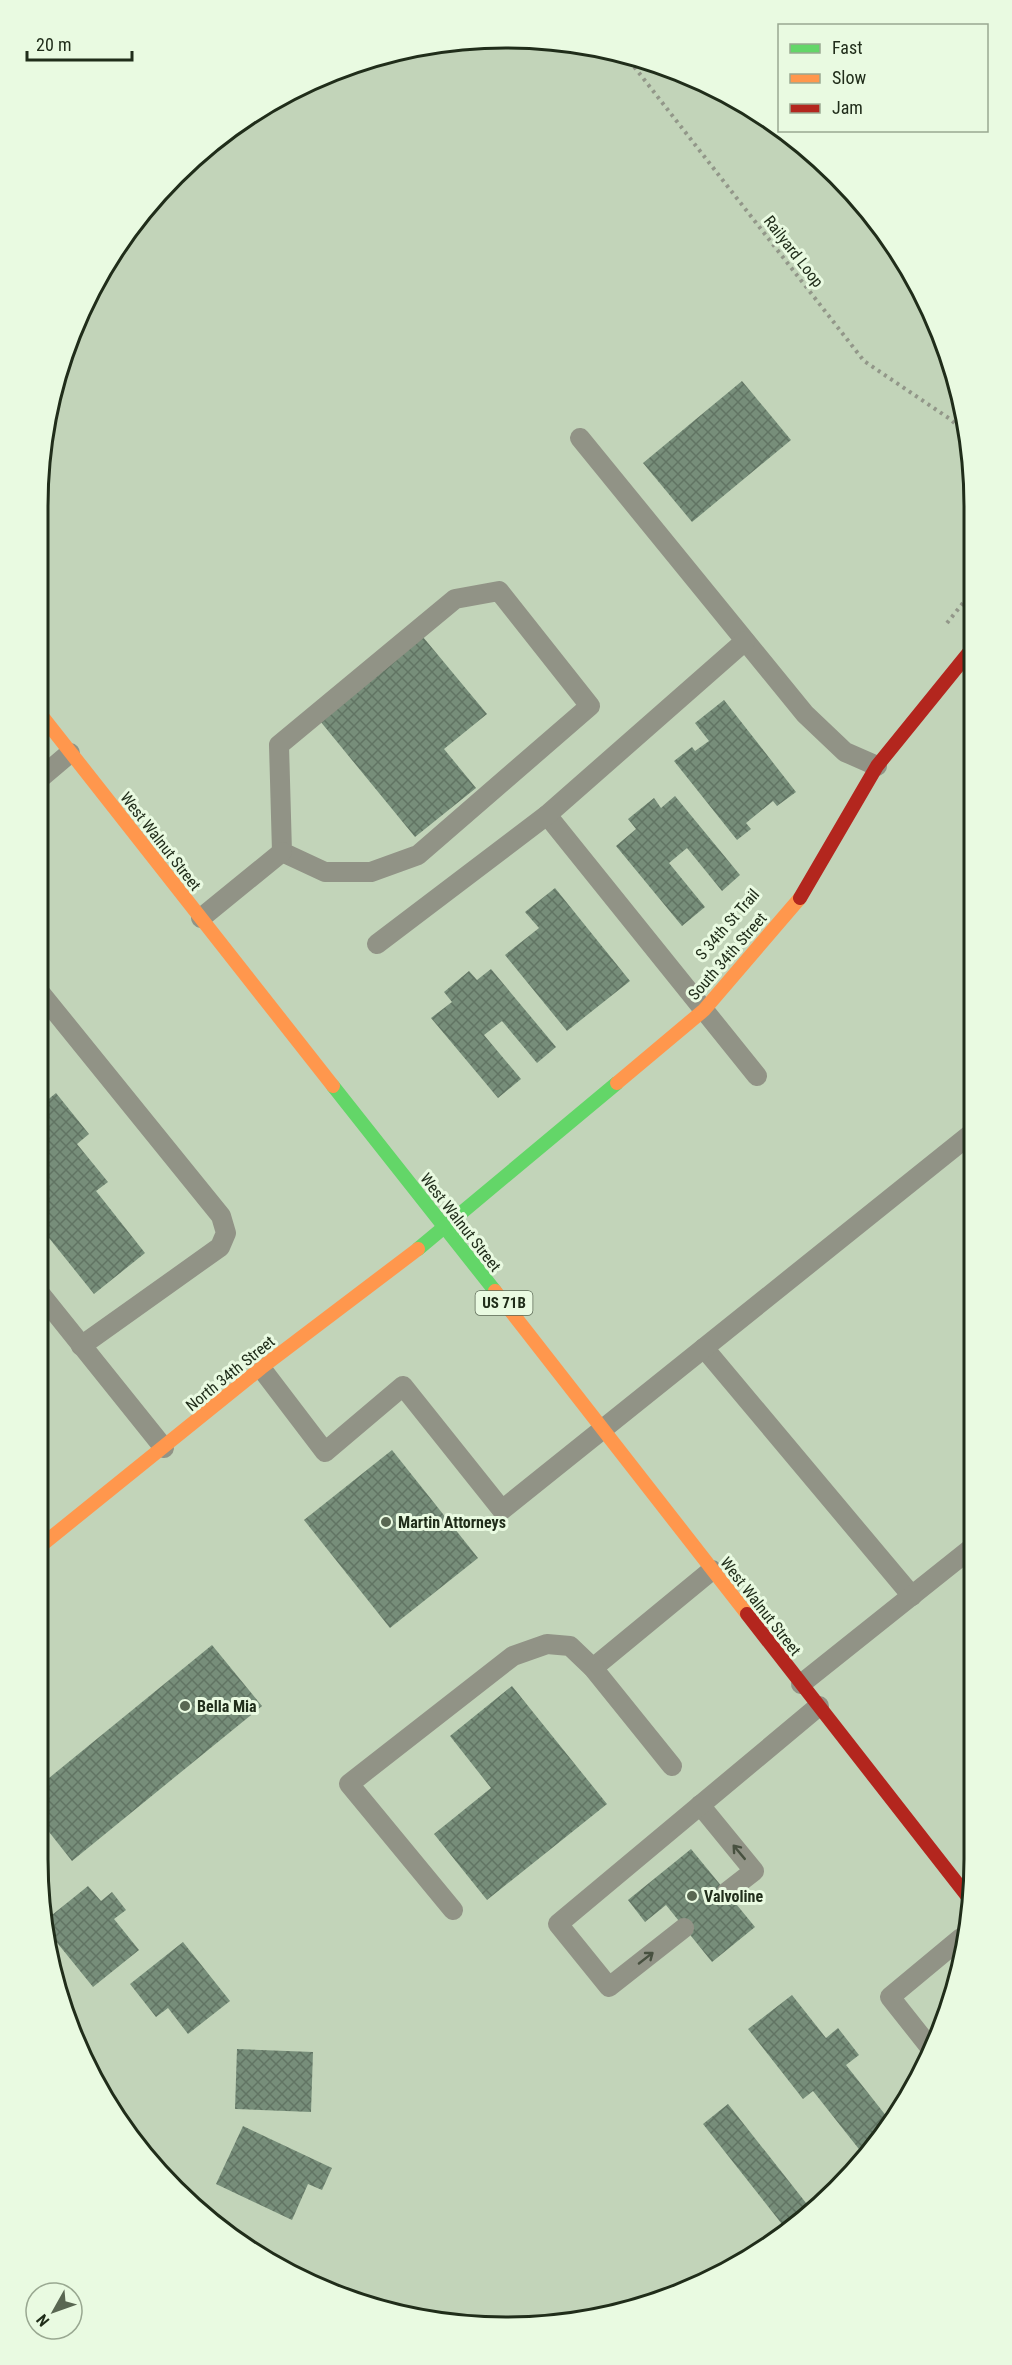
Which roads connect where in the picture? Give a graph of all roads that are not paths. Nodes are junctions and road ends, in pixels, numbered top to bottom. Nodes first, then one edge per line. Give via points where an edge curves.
1 (580, 438) dead end
2 (745, 641) junction
3 (964, 659) edge
4 (48, 724) edge
5 (70, 753) junction
6 (877, 766) junction
7 (48, 772) edge
8 (547, 814) junction
9 (282, 852) junction
10 (201, 918) junction
11 (377, 944) dead end
12 (48, 1002) edge
13 (704, 1010) junction
14 (757, 1076) dead end
15 (964, 1147) edge
16 (444, 1226) junction
17 (48, 1304) edge
18 (81, 1346) junction
19 (704, 1348) junction
20 (261, 1368) junction
21 (602, 1429) junction
22 (164, 1448) junction
23 (48, 1540) edge
24 (964, 1554) edge
25 (712, 1570) junction
26 (912, 1596) junction
27 (593, 1668) junction
28 (801, 1684) junction
29 (819, 1706) junction
30 (672, 1766) dead end
31 (700, 1805) junction
32 (963, 1890) edge
33 (727, 1892) dead end
34 (453, 1910) dead end
35 (684, 1928) dead end
36 (956, 1942) edge
37 (926, 2042) edge

1 - 2 lane
2 - 6 lane via 806,714 845,752
2 - 8 lane
3 - 6 main road, South 34th Street
4 - 5 main road, West Walnut Street / US 71B
5 - 7 lane
5 - 10 main road, West Walnut Street / US 71B
6 - 13 main road, South 34th Street via 803,894
8 - 11 lane
8 - 13 lane
9 - 9 lane via 325,872 371,872 418,855 590,706 499,591 455,599 279,745
9 - 10 lane
10 - 16 main road, West Walnut Street / US 71B
12 - 18 lane via 221,1216 226,1233 220,1247
13 - 14 lane
13 - 16 main road, South 34th Street
15 - 19 lane
16 - 20 main road, North 34th Street via 395,1268
16 - 21 main road, West Walnut Street / US 71B
17 - 18 lane
18 - 22 lane
19 - 21 lane
19 - 26 lane
20 - 21 lane via 325,1452 403,1386 502,1510
20 - 22 main road, North 34th Street
21 - 25 main road, West Walnut Street / US 71B
22 - 23 main road, North 34th Street
24 - 26 lane
25 - 27 lane
25 - 28 main road, West Walnut Street / US 71B
26 - 28 lane
27 - 30 lane
27 - 34 lane via 570,1646 547,1644 513,1656 349,1784
28 - 29 main road, West Walnut Street / US 71B
29 - 31 lane
29 - 32 main road, West Walnut Street / US 71B
33 -> 31 lane via 754,1871
31 -> 35 lane via 558,1924 609,1987
36 - 37 lane via 890,1997

